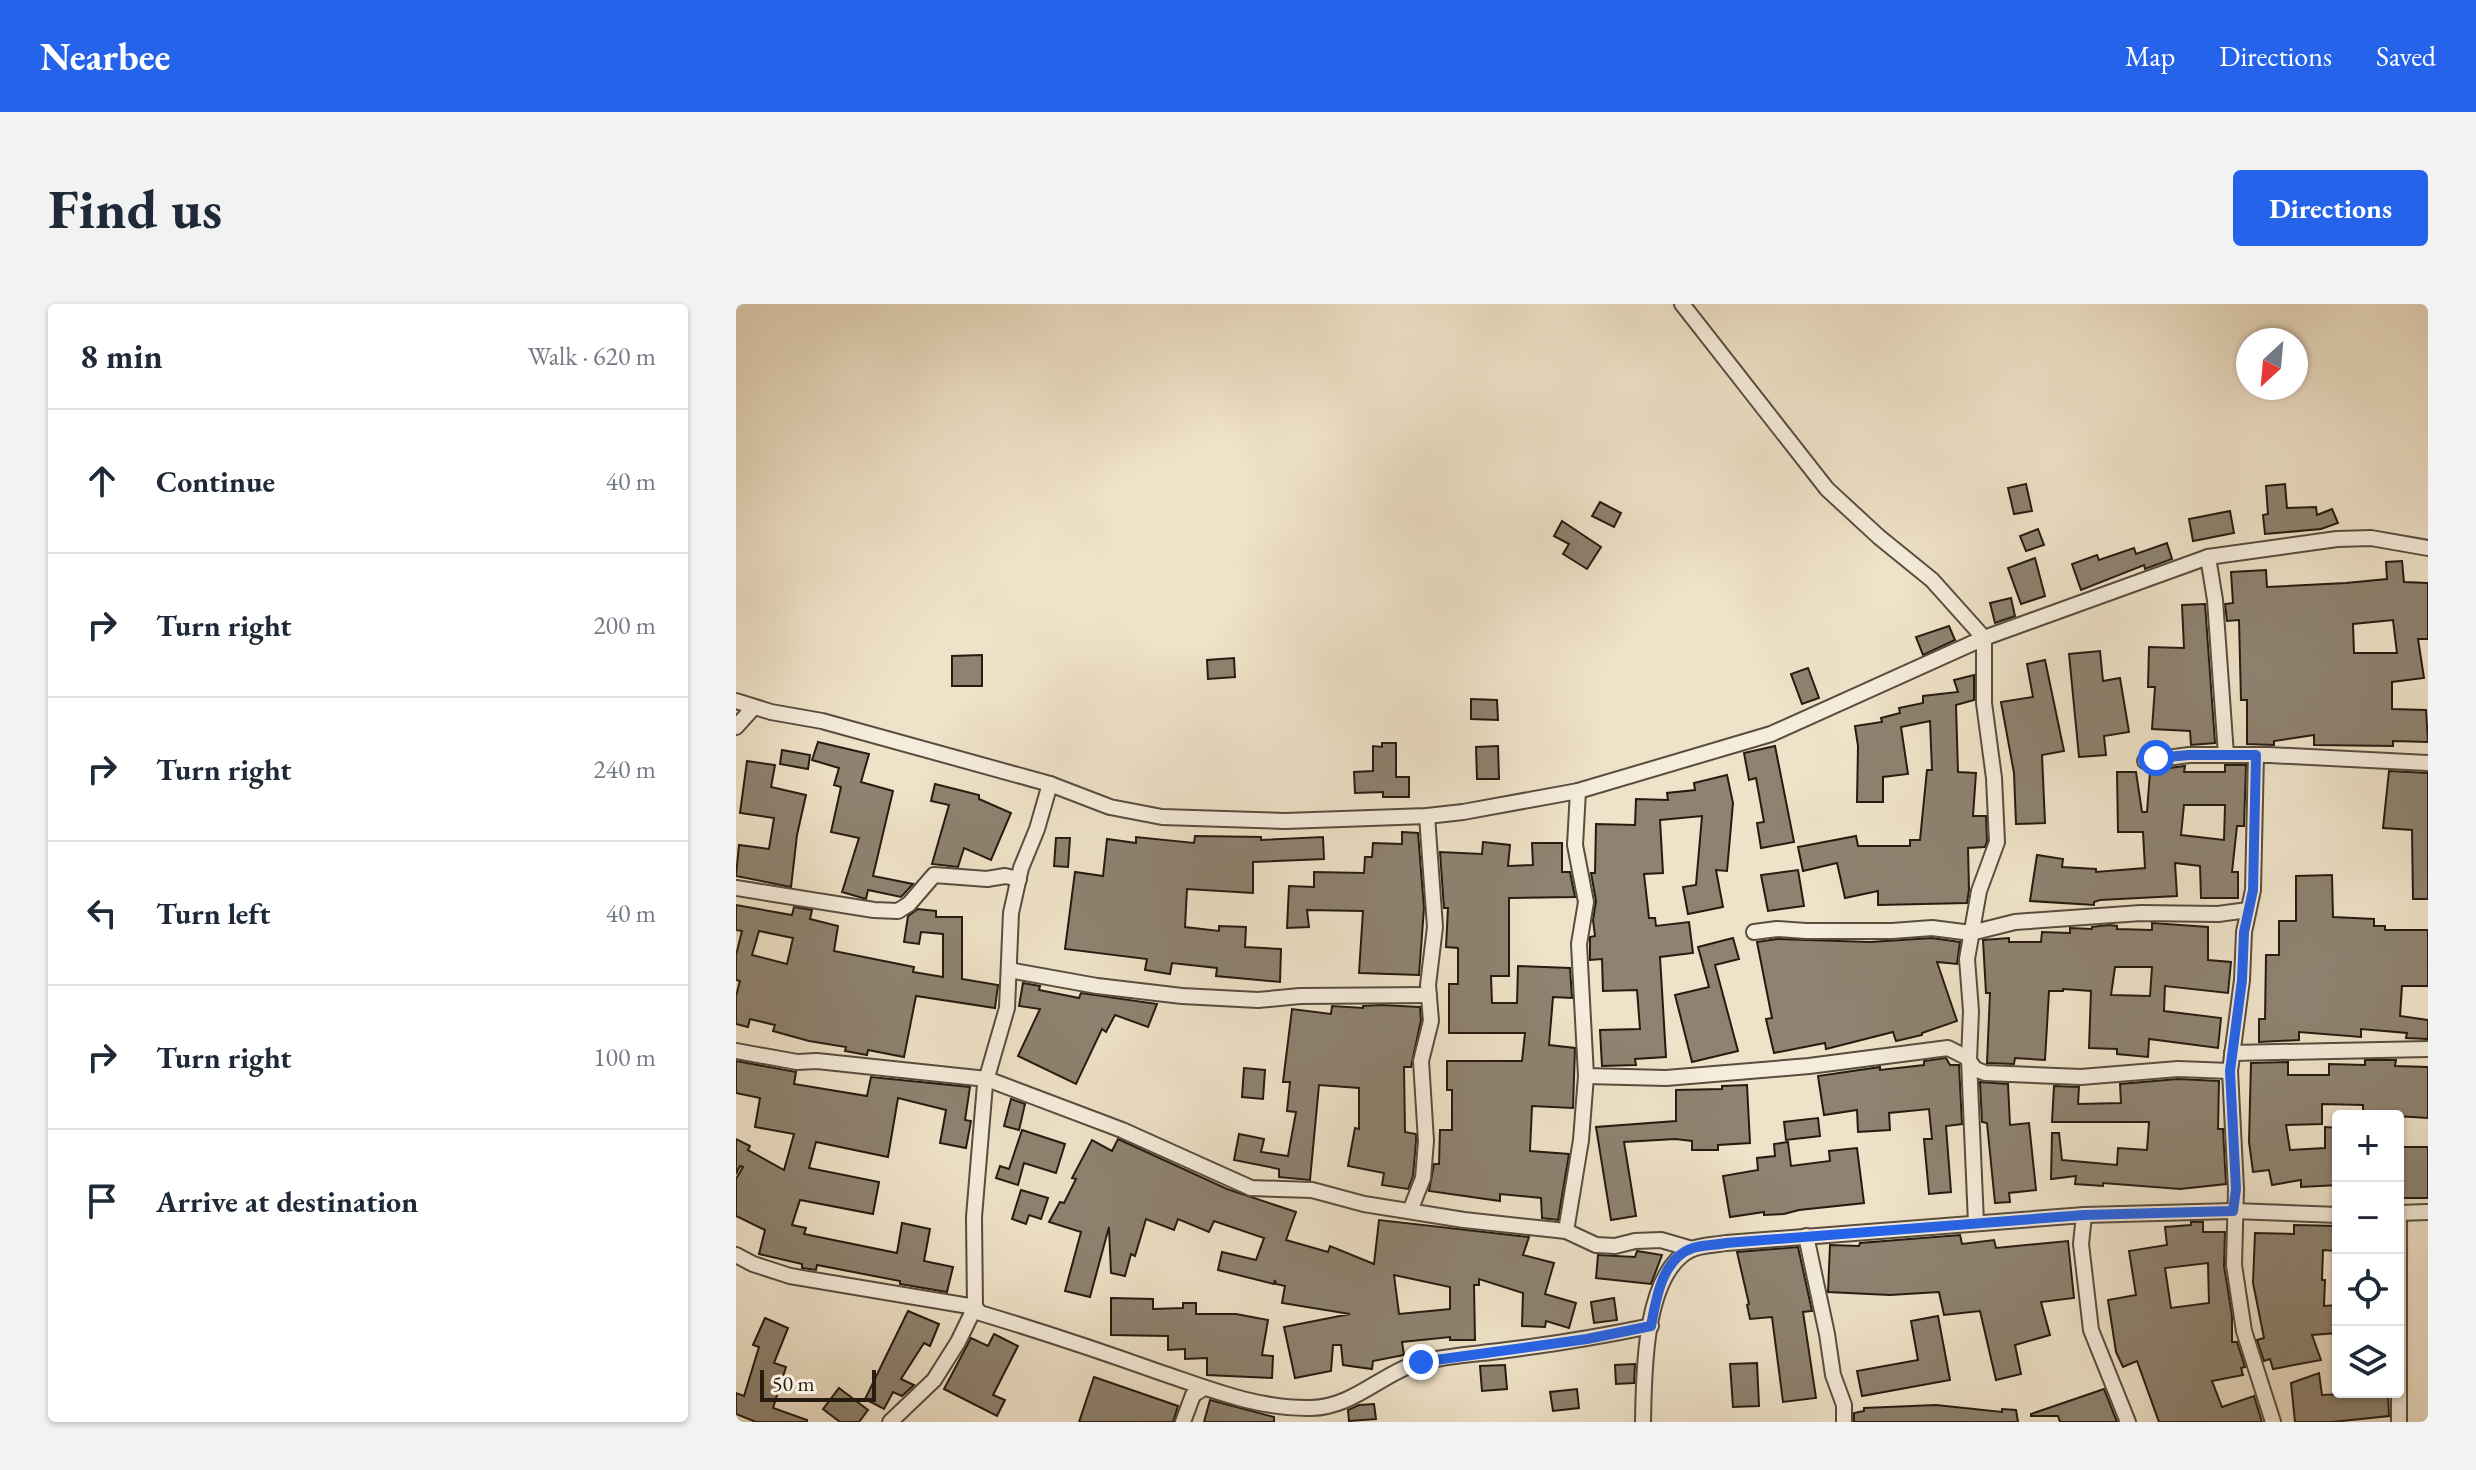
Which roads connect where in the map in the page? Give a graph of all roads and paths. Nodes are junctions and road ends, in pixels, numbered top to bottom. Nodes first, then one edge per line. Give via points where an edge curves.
1 (1682, 304) edge
2 (2428, 548) edge
3 (2208, 557) junction
4 (1984, 638) junction
5 (736, 701) edge
6 (754, 707) junction
7 (736, 727) edge
8 (2226, 755) junction
9 (2256, 755) junction
10 (2145, 761) dead end
11 (2428, 763) edge
12 (1050, 784) junction
13 (1578, 791) junction
14 (1427, 816) junction
15 (1019, 879) junction
16 (736, 888) edge
17 (2248, 910) junction
18 (1754, 932) dead end
19 (1971, 933) junction
20 (1009, 970) junction
21 (1429, 995) junction
22 (2428, 1049) edge
23 (736, 1051) edge
24 (2232, 1053) junction
25 (1969, 1060) junction
26 (2230, 1071) junction
27 (1586, 1076) junction
28 (987, 1079) junction
29 (1410, 1211) junction
30 (2233, 1211) junction
31 (2428, 1212) edge
32 (2404, 1213) edge
33 (2084, 1215) junction
34 (2332, 1215) edge
35 (1976, 1223) junction
36 (1566, 1231) junction
37 (1806, 1236) junction
38 (1692, 1249) junction
39 (2399, 1254) edge
40 (736, 1255) edge
41 (975, 1307) junction
42 (1651, 1326) junction
43 (1204, 1388) junction
44 (1336, 1404) junction
45 (890, 1422) edge
46 (1183, 1422) edge
47 (1328, 1422) edge
48 (1643, 1422) edge
49 (1844, 1422) edge
50 (2128, 1422) edge
51 (2273, 1422) edge
52 (2399, 1422) edge

1 - 4 street via 1827,489 1932,580
2 - 3 street via 2371,538 2337,539
3 - 4 street
3 - 8 street
4 - 13 street via 1771,734
4 - 19 street via 1984,703 1997,842
5 - 6 street
6 - 7 street
6 - 12 street
8 - 9 street
8 - 10 street
9 - 11 street
9 - 17 street
12 - 14 street via 1110,807 1162,817 1285,821
12 - 15 street
13 - 14 street
13 - 27 street via 1575,845 1586,902 1579,944
14 - 21 street via 1435,927
15 - 16 street via 934,875 898,911
15 - 20 street via 1011,913
17 - 19 street via 2015,922
17 - 24 street
18 - 19 street via 1932,928
19 - 25 street
20 - 21 street via 1182,996 1258,1000
20 - 28 street via 1007,1008
21 - 29 street via 1431,1021 1421,1061 1423,1178
22 - 24 street
23 - 28 street via 797,1062
24 - 26 street
25 - 26 street via 1985,1073 2081,1077 2178,1069
25 - 27 street via 1948,1048 1666,1078
25 - 35 street
26 - 30 street
27 - 36 street
28 - 29 street via 1122,1130 1251,1188 1312,1190
28 - 41 street via 974,1217
29 - 36 street
30 - 33 street
30 - 34 street
30 - 51 street via 2244,1331
31 - 32 street
33 - 35 street
33 - 50 street via 2081,1244 2091,1330
35 - 37 street
36 - 38 street via 1596,1245 1661,1240
37 - 38 street
37 - 49 street
38 - 42 street via 1663,1278
39 - 52 street
40 - 41 street via 790,1276
41 - 43 street
41 - 45 street via 934,1380
42 - 44 street via 1421,1362
42 - 48 street
43 - 44 street via 1273,1406
43 - 46 street via 1193,1395
44 - 47 street

